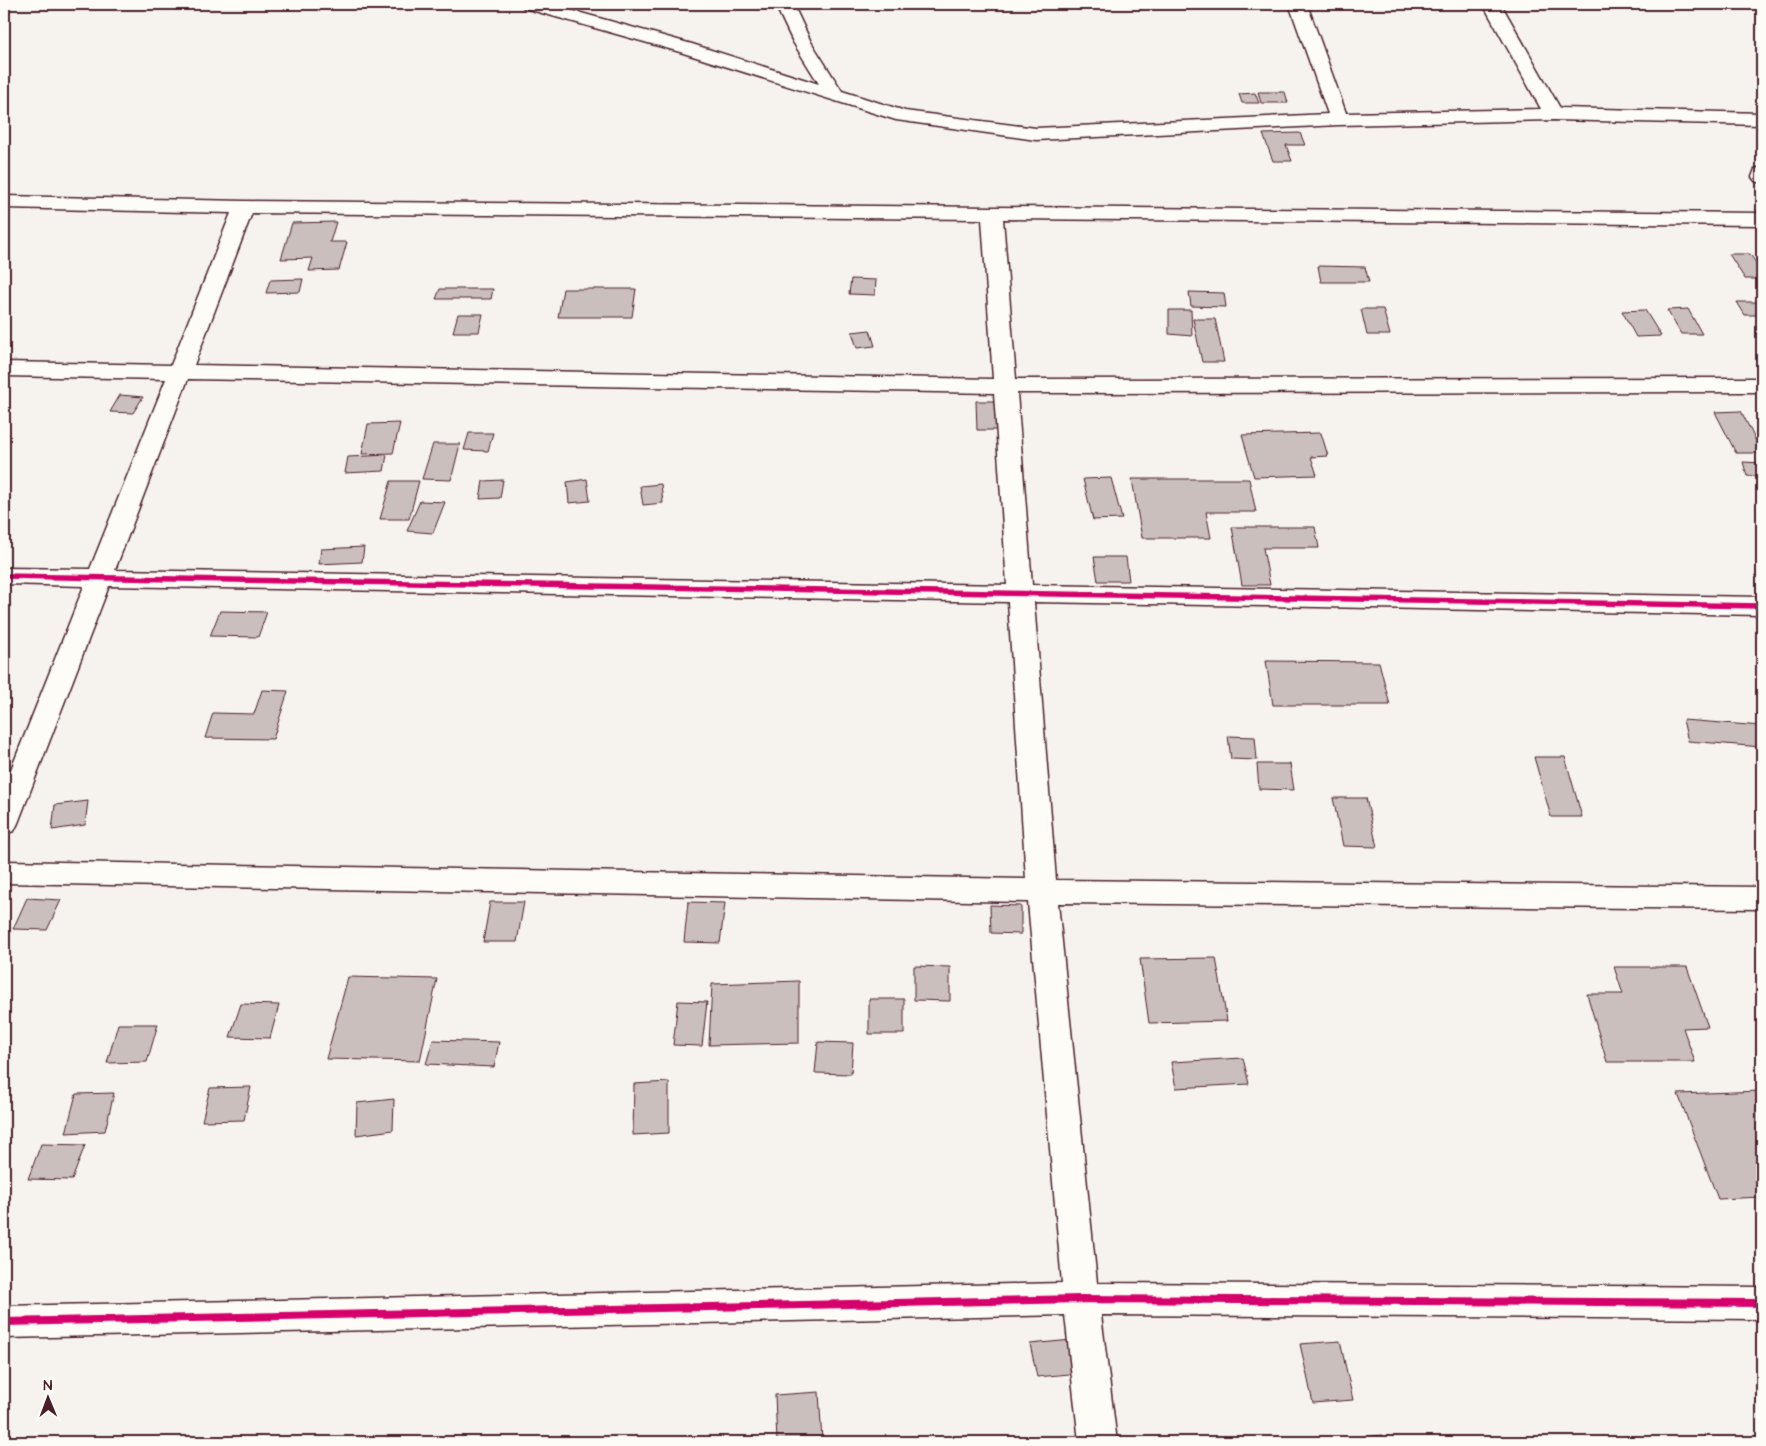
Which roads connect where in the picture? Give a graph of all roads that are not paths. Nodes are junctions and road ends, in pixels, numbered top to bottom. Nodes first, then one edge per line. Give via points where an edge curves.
1 (530, 4) edge
2 (784, 4) edge
3 (1298, 4) edge
4 (1492, 4) edge
5 (836, 96) junction
6 (1554, 114) junction
7 (1340, 119) junction
8 (1762, 119) edge
9 (4, 202) edge
10 (244, 207) junction
11 (992, 213) junction
12 (1762, 219) edge
13 (4, 369) edge
14 (180, 372) junction
15 (1762, 385) edge
16 (1005, 386) junction
17 (4, 576) edge
18 (100, 578) junction
19 (1020, 593) junction
20 (1762, 606) edge
21 (4, 823) edge
22 (4, 872) edge
23 (1042, 891) junction
24 (1762, 898) edge
25 (1081, 1298) junction
26 (1762, 1302) edge
27 (4, 1322) edge
28 (1098, 1442) edge

1 - 5 street via 686,48
2 - 5 street via 802,42
3 - 7 street
4 - 6 street
5 - 7 street via 903,116 1036,134
6 - 7 street
6 - 8 street
9 - 10 street
10 - 11 street
10 - 14 street
11 - 12 street
11 - 16 street
13 - 14 street
14 - 16 street
14 - 18 street
15 - 16 street
16 - 19 street
17 - 18 street
18 - 19 street
18 - 21 street
19 - 20 street
19 - 23 street
22 - 23 street
23 - 24 street
23 - 25 street
25 - 26 street
25 - 27 street
25 - 28 street

